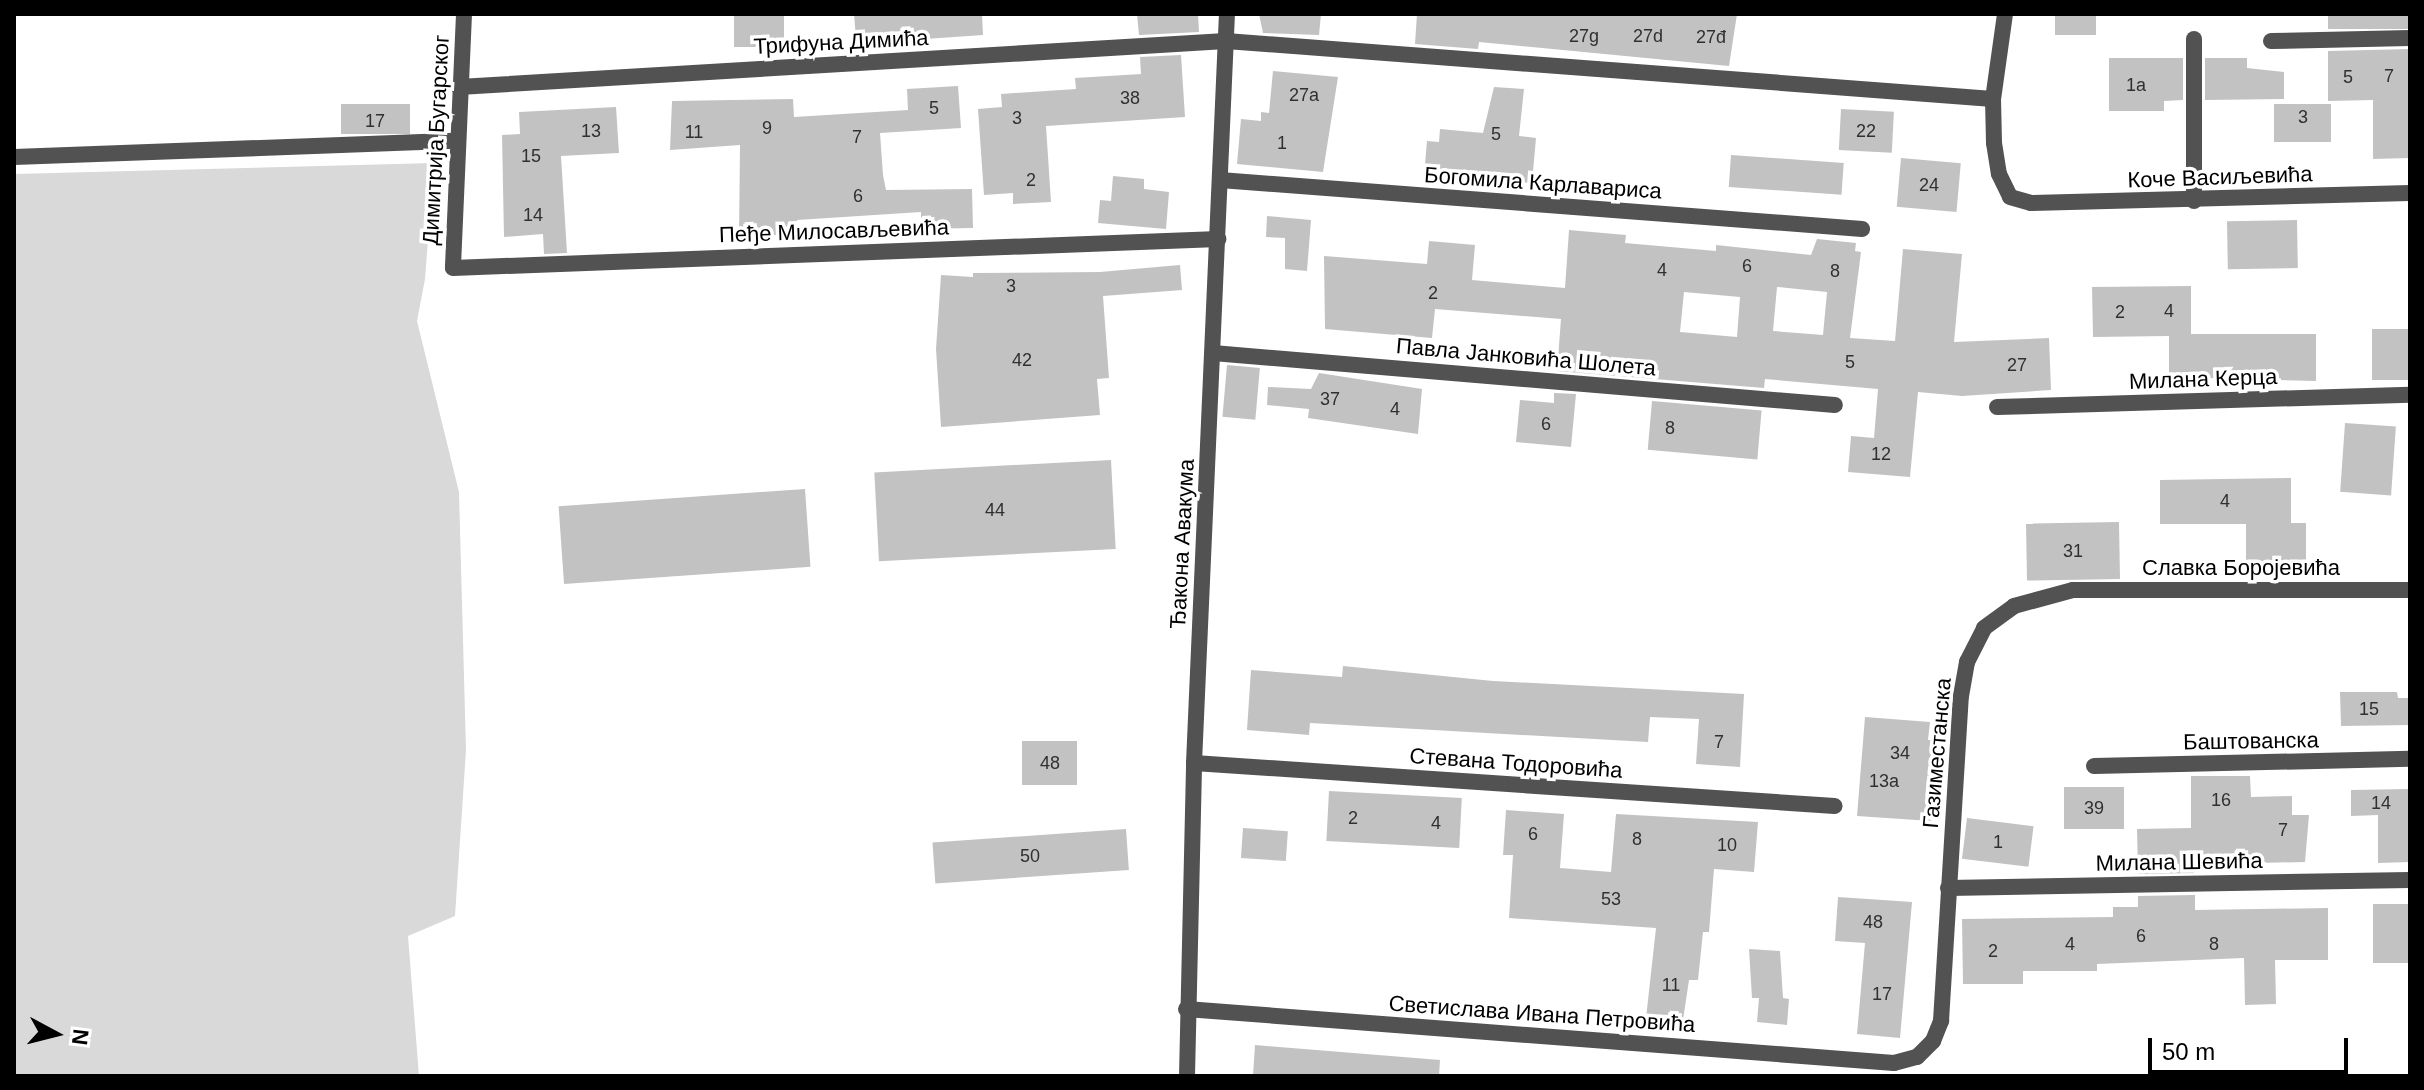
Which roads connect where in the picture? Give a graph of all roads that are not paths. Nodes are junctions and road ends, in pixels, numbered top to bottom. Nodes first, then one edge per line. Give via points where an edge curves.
1 (464, 14) edge
2 (1227, 14) edge
3 (2005, 14) edge
4 (2410, 38) edge
5 (2194, 39) dead end
6 (1226, 41) junction
7 (2271, 41) dead end
8 (459, 87) junction
9 (1993, 99) junction
10 (455, 141) junction
11 (14, 157) edge
12 (1220, 180) junction
13 (2410, 193) edge
14 (2194, 201) junction
15 (1862, 229) dead end
16 (1218, 239) junction
17 (453, 268) joint
18 (1213, 353) junction
19 (2410, 395) edge
20 (1835, 405) dead end
21 (1997, 407) dead end
22 (2073, 590) joint
23 (2410, 590) edge
24 (2410, 759) edge
25 (1194, 763) junction
26 (2094, 766) dead end
27 (1835, 806) dead end
28 (2410, 880) edge
29 (1948, 888) junction
30 (1186, 1009) junction
31 (1894, 1063) joint
32 (1187, 1076) edge

1 - 8 street, Димитрија Бугарског
2 - 6 street, Ђакона Авакума
3 - 9 street
4 - 7 street
5 - 14 street
6 - 8 street, Трифуна Димића
6 - 9 street, Трифуна Димића
6 - 12 street, Ђакона Авакума
8 - 10 street, Димитрија Бугарског
9 - 14 street, Коче Васиљевића via 1999,174 2010,197 2031,203
10 - 11 street
10 - 17 street, Димитрија Бугарског
12 - 15 street, Богомила Карлавариса
12 - 16 street, Ђакона Авакума
13 - 14 street, Коче Васиљевића
16 - 17 street, Пеђе Милосављевића
16 - 18 street, Ђакона Авакума
18 - 20 street, Павла Јанковића Шолета
18 - 25 street, Ђакона Авакума
19 - 21 street, Милана Керца
22 - 23 street, Славка Боројевића
22 - 29 street, Газиместанска via 2014,606 1984,628 1967,662
24 - 26 street, Баштованска
25 - 27 street, Стевана Тодоровића
25 - 30 street, Ђакона Авакума
28 - 29 street, Милана Шевића
29 - 31 street, Газиместанска via 1941,1021 1933,1041 1917,1057
30 - 31 street, Светислава Ивана Петровића
30 - 32 street, Ђакона Авакума

